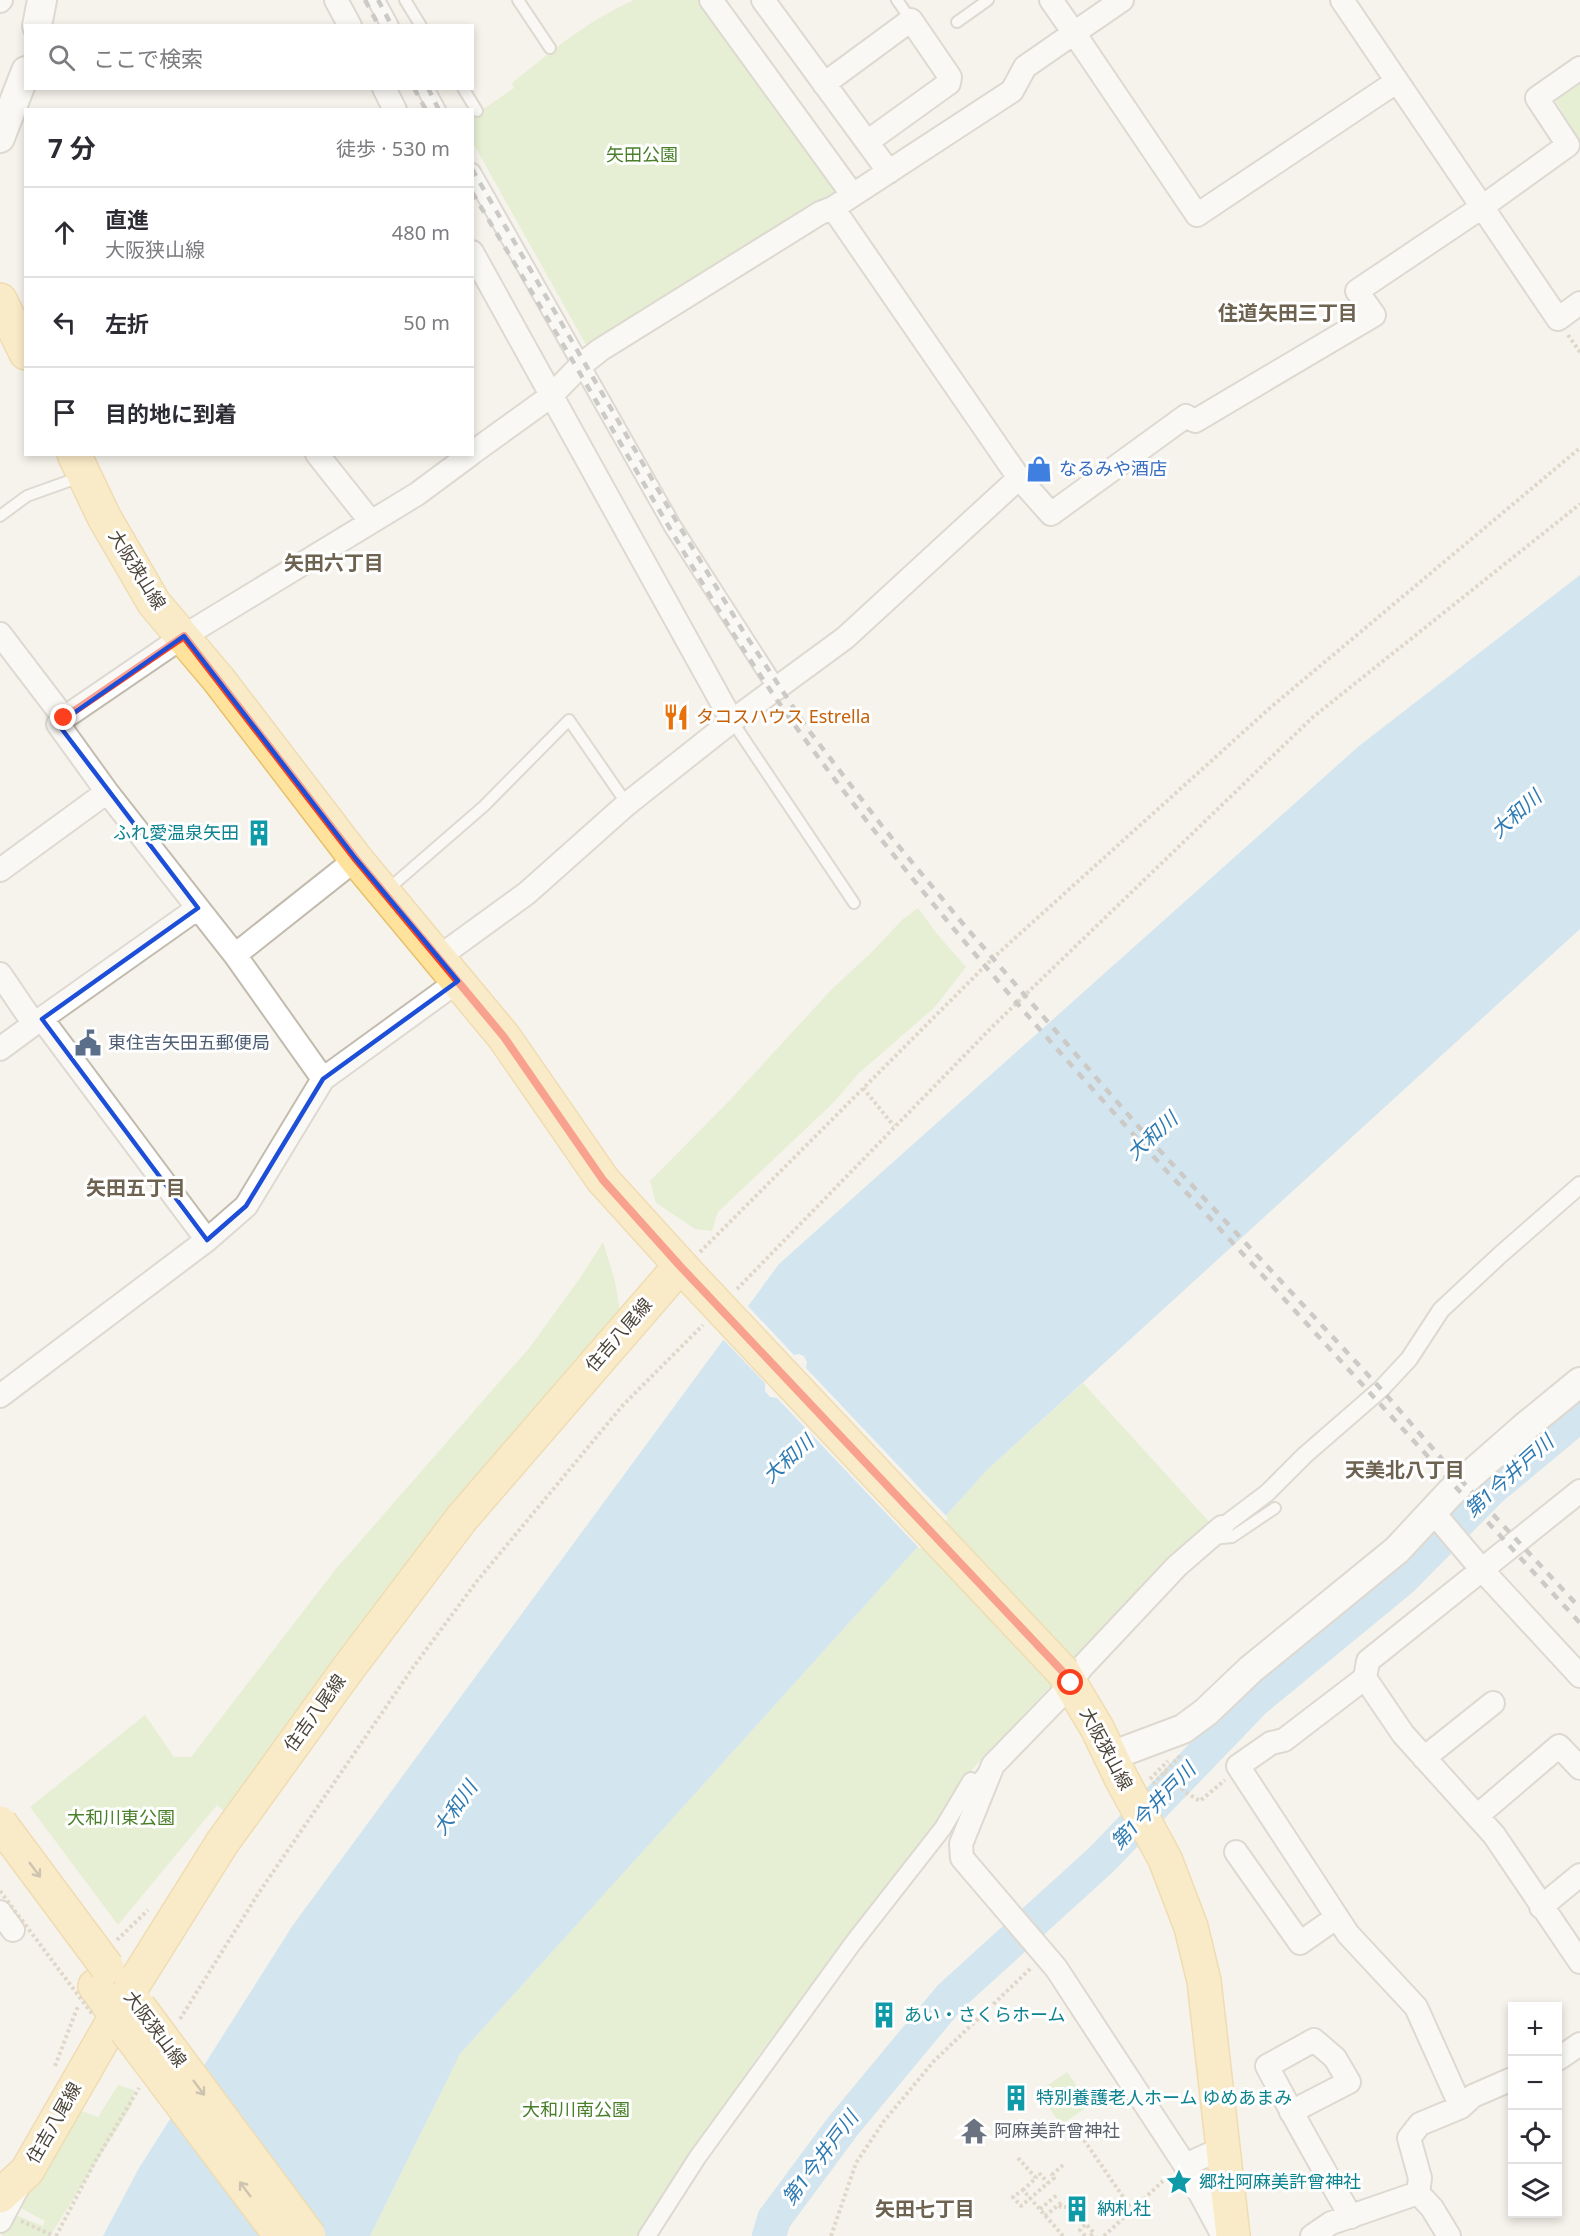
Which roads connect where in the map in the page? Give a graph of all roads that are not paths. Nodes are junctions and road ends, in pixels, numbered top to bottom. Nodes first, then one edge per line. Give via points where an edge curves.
1 (42, 0) edge
2 (336, 0) edge
3 (376, 0) edge
4 (405, 0) edge
5 (518, 0) edge
6 (711, 0) edge
7 (763, 0) edge
8 (897, 0) edge
9 (988, 0) edge
10 (1052, 0) edge
11 (1122, 0) edge
12 (1342, 0) edge
13 (911, 20) junction
14 (957, 22) dead end
15 (37, 24) edge
16 (349, 24) edge
17 (389, 24) edge
18 (421, 24) edge
19 (1074, 33) junction
20 (550, 48) dead end
21 (1580, 68) edge
22 (24, 82) edge
23 (1396, 82) junction
24 (824, 84) junction
25 (385, 90) edge
26 (427, 90) edge
27 (463, 90) edge
28 (394, 108) edge
29 (436, 108) edge
30 (477, 111) dead end
31 (18, 115) edge
32 (0, 138) edge
33 (867, 142) junction
34 (1574, 154) edge
35 (889, 172) junction
36 (474, 176) edge
37 (852, 195) junction
38 (833, 207) junction
39 (1482, 207) junction
40 (474, 256) edge
41 (0, 300) edge
42 (1580, 303) edge
43 (24, 349) edge
44 (581, 365) junction
45 (551, 396) junction
46 (474, 453) edge
47 (319, 456) edge
48 (469, 456) edge
49 (80, 465) edge
50 (1019, 478) junction
51 (0, 516) edge
52 (371, 522) junction
53 (0, 634) edge
54 (184, 636) junction
55 (770, 678) dead end
56 (64, 718) junction
57 (732, 721) junction
58 (107, 792) junction
59 (627, 804) junction
60 (356, 859) junction
61 (0, 870) edge
62 (384, 893) junction
63 (854, 903) dead end
64 (198, 908) junction
65 (235, 955) junction
66 (448, 969) junction
67 (0, 974) edge
68 (38, 1021) junction
69 (0, 1049) edge
70 (323, 1079) junction
71 (1580, 1185) edge
72 (207, 1240) junction
73 (687, 1273) junction
74 (1580, 1382) edge
75 (0, 1396) edge
76 (1580, 1491) edge
77 (1275, 1508) dead end
78 (1437, 1518) junction
79 (1215, 1534) junction
80 (1482, 1571) junction
81 (1580, 1676) edge
82 (1067, 1678) junction
83 (1365, 1678) junction
84 (1493, 1703) dead end
85 (1111, 1756) junction
86 (1424, 1758) junction
87 (993, 1765) junction
88 (1580, 1768) edge
89 (1477, 1816) junction
90 (0, 1823) edge
91 (1236, 1852) dead end
92 (0, 1859) edge
93 (1580, 1875) edge
94 (1541, 1907) junction
95 (1337, 1917) junction
96 (1580, 1962) edge
97 (115, 2002) junction
98 (1580, 2044) edge
99 (1562, 2057) edge
100 (1508, 2081) edge
101 (1461, 2108) junction
102 (1291, 2112) dead end
103 (1223, 2148) junction
104 (1185, 2165) junction
105 (1418, 2193) junction
106 (1, 2210) edge
107 (1351, 2217) junction
108 (280, 2236) edge
109 (309, 2236) edge
110 (647, 2236) edge
111 (1223, 2236) edge
112 (1233, 2236) edge
113 (1312, 2236) edge
114 (1449, 2236) edge

1 - 15 street
2 - 16 street
3 - 17 street
4 - 18 lane
5 - 20 lane
6 - 37 street
7 - 24 street
8 - 13 lane
9 - 14 lane
10 - 19 street
11 - 19 street
12 - 23 street
13 - 24 street
13 - 33 street via 950,77 949,83
19 - 23 street via 1197,215
19 - 35 street via 1025,67 1012,92
21 - 34 street via 1537,98
22 - 31 street
23 - 39 street
24 - 33 street
25 - 28 street
26 - 29 street
27 - 30 lane
31 - 32 street
33 - 35 street
34 - 39 street
35 - 37 street
36 - 44 street
37 - 38 street
38 - 44 street
38 - 50 street
39 - 42 street via 1558,319
39 - 50 street via 1357,291 1374,315 1195,421 1186,416 1051,514
40 - 45 street
41 - 43 main road
44 - 45 street
44 - 55 street via 673,527
45 - 46 street
45 - 57 street
47 - 52 street
48 - 52 street
49 - 51 lane
49 - 54 main road, 大阪狭山線 via 127,560
50 - 57 street via 845,638
52 - 54 street
53 - 56 street
54 - 56 street
54 - 60 main road, 大阪狭山線
56 - 58 street via 58,724
57 - 59 street
57 - 63 lane
58 - 61 street
58 - 64 street
59 - 62 lane via 569,720 484,806
59 - 66 street
60 - 62 main road, 大阪狭山線
60 - 65 street
62 - 66 main road, 大阪狭山線
64 - 65 street
64 - 68 street
65 - 70 street
66 - 70 street
66 - 73 main road, 大阪狭山線 via 504,1037 603,1180
67 - 68 street
68 - 69 street
68 - 72 street
70 - 72 street via 246,1206
71 - 79 street via 1441,1310 1409,1359 1381,1389 1267,1493
72 - 75 street
73 - 82 main road, 大阪狭山線, bridge
73 - 97 main road, 住吉八尾線 via 462,1518 226,1837
74 - 78 street via 1451,1492
76 - 80 street
77 - 79 lane via 1233,1537
78 - 80 street
78 - 85 street via 1183,1729
79 - 82 street via 1177,1566
80 - 81 street
80 - 83 street via 1368,1661
82 - 85 main road, 大阪狭山線
82 - 87 street
83 - 86 street via 1402,1734
83 - 95 street via 1284,1740 1271,1743 1238,1766
84 - 86 street
85 - 103 main road, 大阪狭山線 via 1165,1859 1191,1927 1204,1981
86 - 89 street
87 - 104 street via 961,1844 962,1858 1056,1968
87 - 110 street via 978,1784 971,1781 943,1828 846,1952 697,2157
88 - 89 street via 1559,1746
89 - 94 street
90 -> 97 main road, 大阪狭山線, bridge
91 - 95 street via 1300,1943
92 - 97 main road, 大阪狭山線
93 - 94 street
94 - 96 street
95 - 101 street via 1416,2007
97 - 106 main road, 住吉八尾線 via 27,2170
108 -> 97 main road, 大阪狭山線, bridge
97 -> 109 main road, 大阪狭山線, bridge
98 - 99 street
100 - 101 street via 1473,2096
101 - 105 street via 1420,2124 1409,2138 1420,2178
102 - 107 street
103 - 104 street
103 - 112 main road, 大阪狭山線
104 - 111 street
105 - 107 street
105 - 114 street
107 - 113 street via 1331,2223

